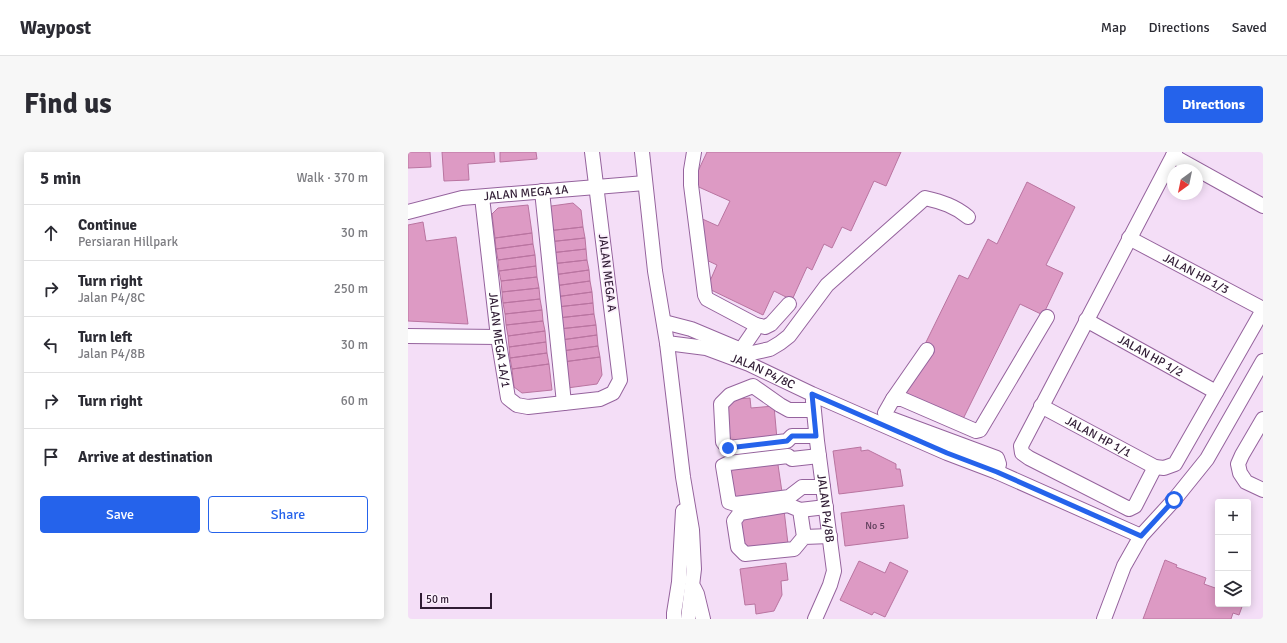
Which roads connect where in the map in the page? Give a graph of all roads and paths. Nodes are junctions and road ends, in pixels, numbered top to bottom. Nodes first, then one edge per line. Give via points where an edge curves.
1 (592, 152) edge
2 (642, 152) edge
3 (694, 152) edge
4 (1174, 154) edge
5 (645, 184) junction
6 (596, 187) junction
7 (542, 191) junction
8 (482, 197) junction
9 (1263, 206) edge
10 (408, 212) edge
11 (968, 217) dead end
12 (1130, 238) junction
13 (789, 304) dead end
14 (1263, 310) edge
15 (1047, 316) dead end
16 (1086, 320) junction
17 (664, 322) junction
18 (756, 325) junction
19 (408, 336) edge
20 (498, 337) junction
21 (667, 343) junction
22 (741, 350) junction
23 (927, 350) dead end
24 (1263, 361) edge
25 (1216, 392) junction
26 (613, 393) joint
27 (812, 394) junction
28 (894, 398) junction
29 (564, 403) junction
30 (1041, 406) junction
31 (814, 410) junction
32 (1263, 419) edge
33 (816, 436) junction
34 (819, 456) junction
35 (1155, 467) junction
36 (997, 472) junction
37 (685, 485) junction
38 (823, 487) junction
39 (1263, 490) edge
40 (826, 508) junction
41 (800, 510) junction
42 (830, 536) junction
43 (1141, 536) junction
44 (804, 537) junction
45 (692, 584) junction
46 (674, 619) edge
47 (688, 619) edge
48 (703, 619) edge
49 (815, 619) edge
50 (1104, 619) edge

1 - 6 street, JALAN MEGA A
2 - 5 street
3 - 18 street via 691,185 705,295 707,299
4 - 9 street
4 - 12 street
5 - 6 street, JALAN MEGA 1A
5 - 17 street via 654,271
6 - 7 street, JALAN MEGA 1A
6 - 26 street, JALAN MEGA A via 620,380
7 - 8 street, JALAN MEGA 1A
7 - 29 street
8 - 10 street, JALAN MEGA 1A via 462,198
8 - 20 street, JALAN MEGA 1A/1
11 - 22 street via 945,203 925,198 827,285 790,336 770,348 752,353
12 - 14 street, JALAN HP 1/3
12 - 16 street
13 - 18 street via 771,324 765,327
14 - 25 street
15 - 28 street via 980,430 976,431 902,399
16 - 25 street, JALAN HP 1/2
16 - 30 street
17 - 21 street
17 - 22 street via 691,329
18 - 22 street
19 - 20 street
20 - 29 street, JALAN MEGA 1A/1 via 508,398 516,405 528,407
21 - 27 street, JALAN P4/8C via 706,348 749,364
21 - 37 street
23 - 28 street
24 - 43 street via 1207,459
25 - 35 street via 1175,464 1164,468
26 - 29 street, JALAN MEGA 1A/1 via 600,399
27 - 31 street, JALAN P4/8B
27 - 36 street, JALAN P4/8C
28 - 36 street via 885,413 890,418 997,458
30 - 35 street, JALAN HP 1/1
30 - 35 street via 1021,446 1022,453 1029,458 1129,509 1135,506
31 - 33 street, JALAN P4/8B
31 - 33 street via 789,410 753,386 730,395 721,404 723,442 728,448 787,441 792,436
32 - 39 street via 1238,464 1246,482
33 - 34 street, JALAN P4/8B
34 - 38 street, JALAN P4/8B
34 - 38 street via 792,459 788,456 729,463 723,466 729,502 735,504 788,497 802,487
36 - 43 street, JALAN P4/8C
37 - 45 street via 692,530
37 - 46 street
38 - 40 street, JALAN P4/8B
40 - 41 street
40 - 42 street, JALAN P4/8B
41 - 44 street
41 - 44 street via 788,505 740,513 734,521 738,547 746,554 794,550
42 - 44 street
42 - 49 street, JALAN P4/8B via 834,571
43 - 50 street via 1124,566
45 - 47 street
45 - 48 street

